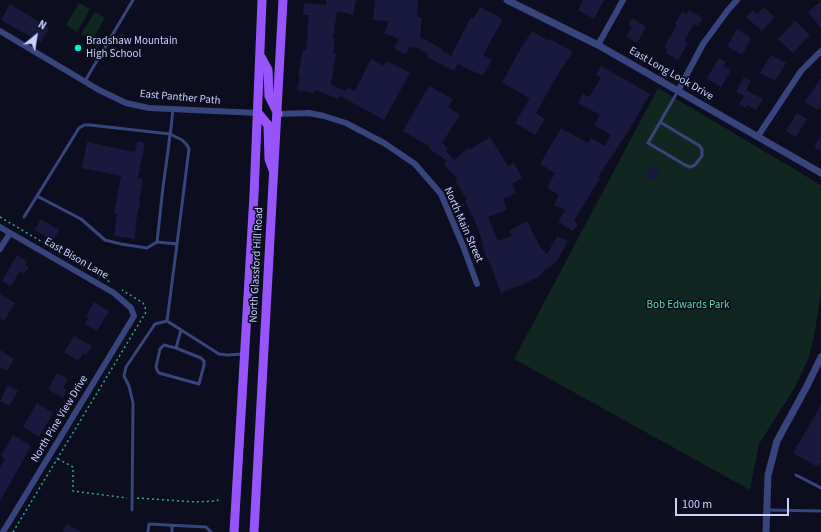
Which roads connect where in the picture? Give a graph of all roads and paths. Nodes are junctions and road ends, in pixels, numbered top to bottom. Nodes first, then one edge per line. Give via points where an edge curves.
1 (133, 0) edge
2 (262, 0) edge
3 (284, 0) edge
4 (623, 0) edge
5 (737, 0) edge
6 (511, 1) edge
7 (0, 31) edge
8 (598, 45) junction
9 (821, 51) edge
10 (260, 55) junction
11 (84, 81) junction
12 (678, 91) junction
13 (173, 109) junction
14 (258, 114) junction
15 (278, 114) junction
16 (660, 122) junction
17 (170, 134) junction
18 (758, 136) junction
19 (821, 172) edge
20 (274, 176) junction
21 (37, 196) junction
22 (0, 217) edge
23 (24, 217) dead end
24 (0, 227) edge
25 (10, 233) junction
26 (158, 242) junction
27 (177, 244) junction
28 (0, 249) edge
29 (477, 284) dead end
30 (114, 285) dead end
31 (119, 288) dead end
32 (134, 316) joint
33 (167, 321) junction
34 (181, 330) junction
35 (176, 348) junction
36 (244, 354) junction
37 (821, 356) edge
38 (58, 459) junction
39 (796, 474) dead end
40 (821, 488) edge
41 (126, 498) dead end
42 (138, 498) dead end
43 (220, 499) dead end
44 (132, 510) dead end
45 (767, 510) junction
46 (821, 511) edge
47 (172, 526) junction
48 (206, 527) junction
49 (3, 532) edge
50 (13, 532) edge
51 (148, 532) edge
52 (172, 532) edge
53 (206, 532) edge
54 (212, 532) edge
55 (234, 532) edge
56 (254, 532) edge
57 (766, 532) edge

1 - 11 lane
2 - 10 main road, North Glassford Hill Road
3 - 15 main road, North Glassford Hill Road
4 - 8 street
5 - 12 street via 702,44
6 - 8 street, East Long Look Drive
7 - 11 street, East Panther Path
8 - 12 street, East Long Look Drive
9 - 18 street via 801,71
10 - 14 main road, North Glassford Hill Road
10 - 15 main road via 268,70 269,96
11 - 13 street, East Panther Path via 126,103 149,108
12 - 16 lane
12 - 18 street, East Long Look Drive
13 - 14 street, East Panther Path
13 - 17 lane
14 - 20 main road via 268,125 269,158
14 - 36 main road, North Glassford Hill Road
15 - 20 main road, North Glassford Hill Road
15 - 29 street, North Main Street via 309,113 339,121 384,143 415,164 441,194
16 - 16 lane via 648,143 685,165 695,165 702,156 700,146
17 - 21 lane via 84,125 79,128
17 - 26 lane
17 - 27 lane via 182,140 189,149
18 - 19 street, East Long Look Drive
20 - 56 main road, North Glassford Hill Road
21 - 23 lane
21 - 26 lane via 81,219 105,240 147,248
22 - 30 path
24 - 25 street, East Bison Lane
25 - 28 street
25 - 32 street, East Bison Lane via 114,293 131,308
26 - 27 lane
27 - 33 lane
31 - 38 path via 143,303 146,312
32 - 49 street, North Pine View Drive
33 - 34 lane
33 - 44 lane via 155,324 126,367 124,376 133,403
34 - 35 lane
34 - 36 lane via 219,354
35 - 35 lane via 164,345 160,349 157,370 159,373 199,384 204,361
36 - 55 main road, North Glassford Hill Road
37 - 45 street via 777,441 768,475
38 - 41 path via 72,466 74,470 73,491
38 - 50 path
39 - 40 lane
42 - 43 path via 196,502 216,502
45 - 46 lane
45 - 57 street
47 - 48 lane
47 - 51 lane via 149,524
47 - 52 lane
48 - 53 lane
48 - 54 lane

